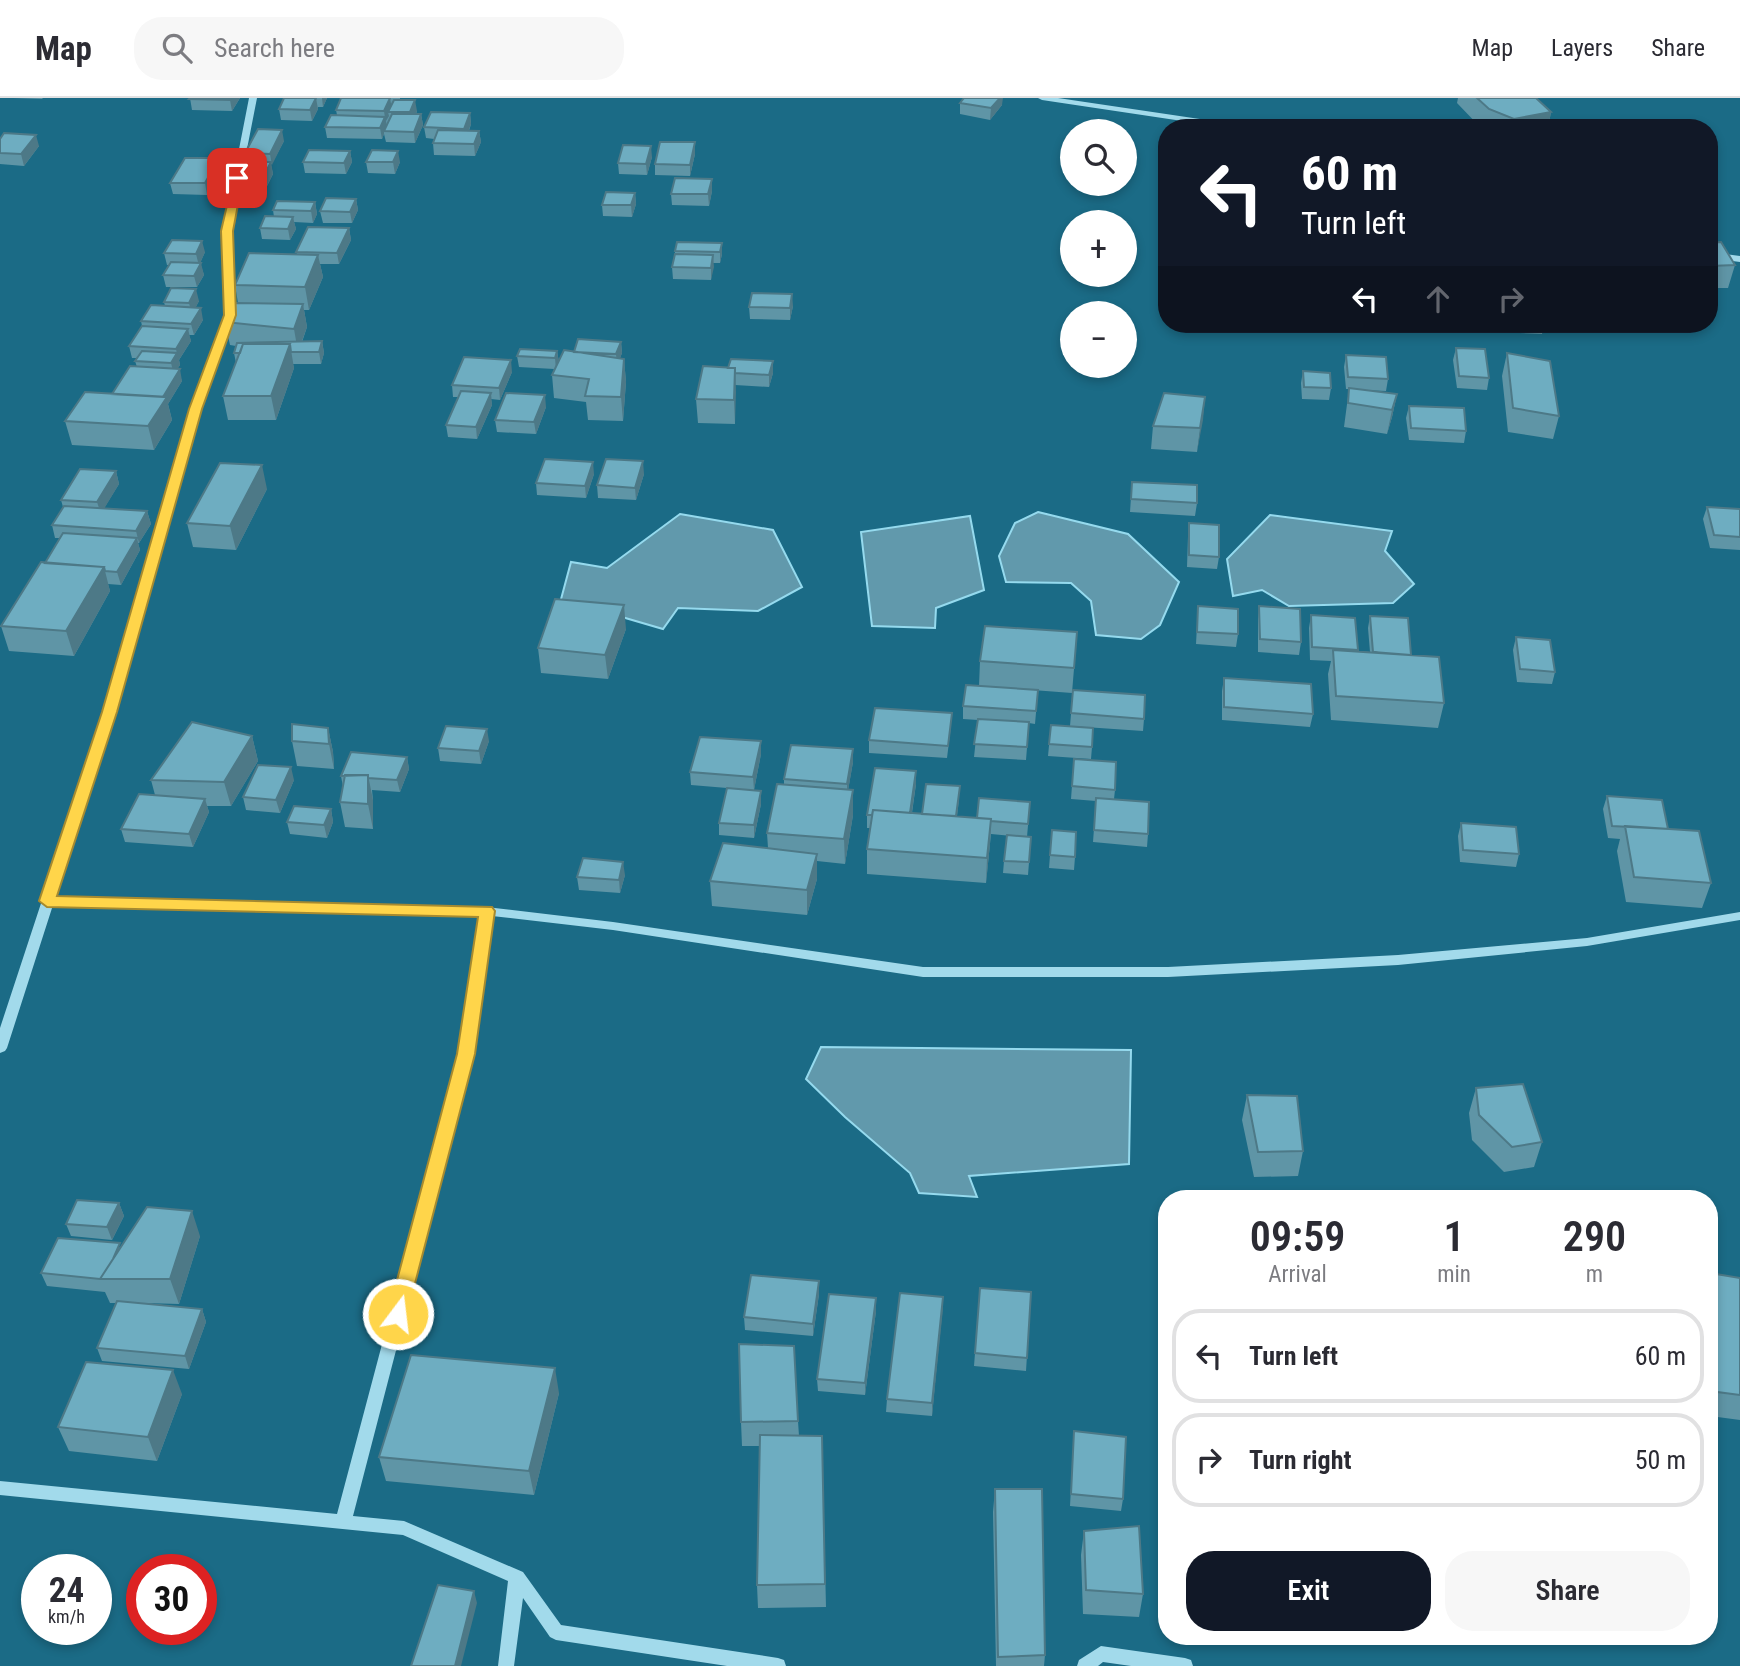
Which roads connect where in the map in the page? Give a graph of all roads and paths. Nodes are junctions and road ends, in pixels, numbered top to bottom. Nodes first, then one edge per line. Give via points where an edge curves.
1 (253, 98) edge
2 (1042, 98) edge
3 (1186, 119) edge
4 (1718, 257) edge
5 (1740, 259) edge
6 (47, 901) junction
7 (486, 911) junction
8 (1740, 916) edge
9 (0, 1048) edge
10 (0, 1488) edge
11 (343, 1522) junction
12 (517, 1577) junction
13 (506, 1666) edge
14 (778, 1666) edge
15 (1085, 1666) edge
16 (1185, 1666) edge

1 - 6 street via 227,231 230,315 195,409 110,712
2 - 3 street
4 - 5 street
6 - 7 street
6 - 9 street
7 - 8 street via 937,972 1168,972 1398,960 1587,942
7 - 11 street via 466,1054
10 - 11 street
11 - 12 street via 404,1528
12 - 13 street
12 - 14 street via 556,1632
15 - 16 street via 1101,1654

